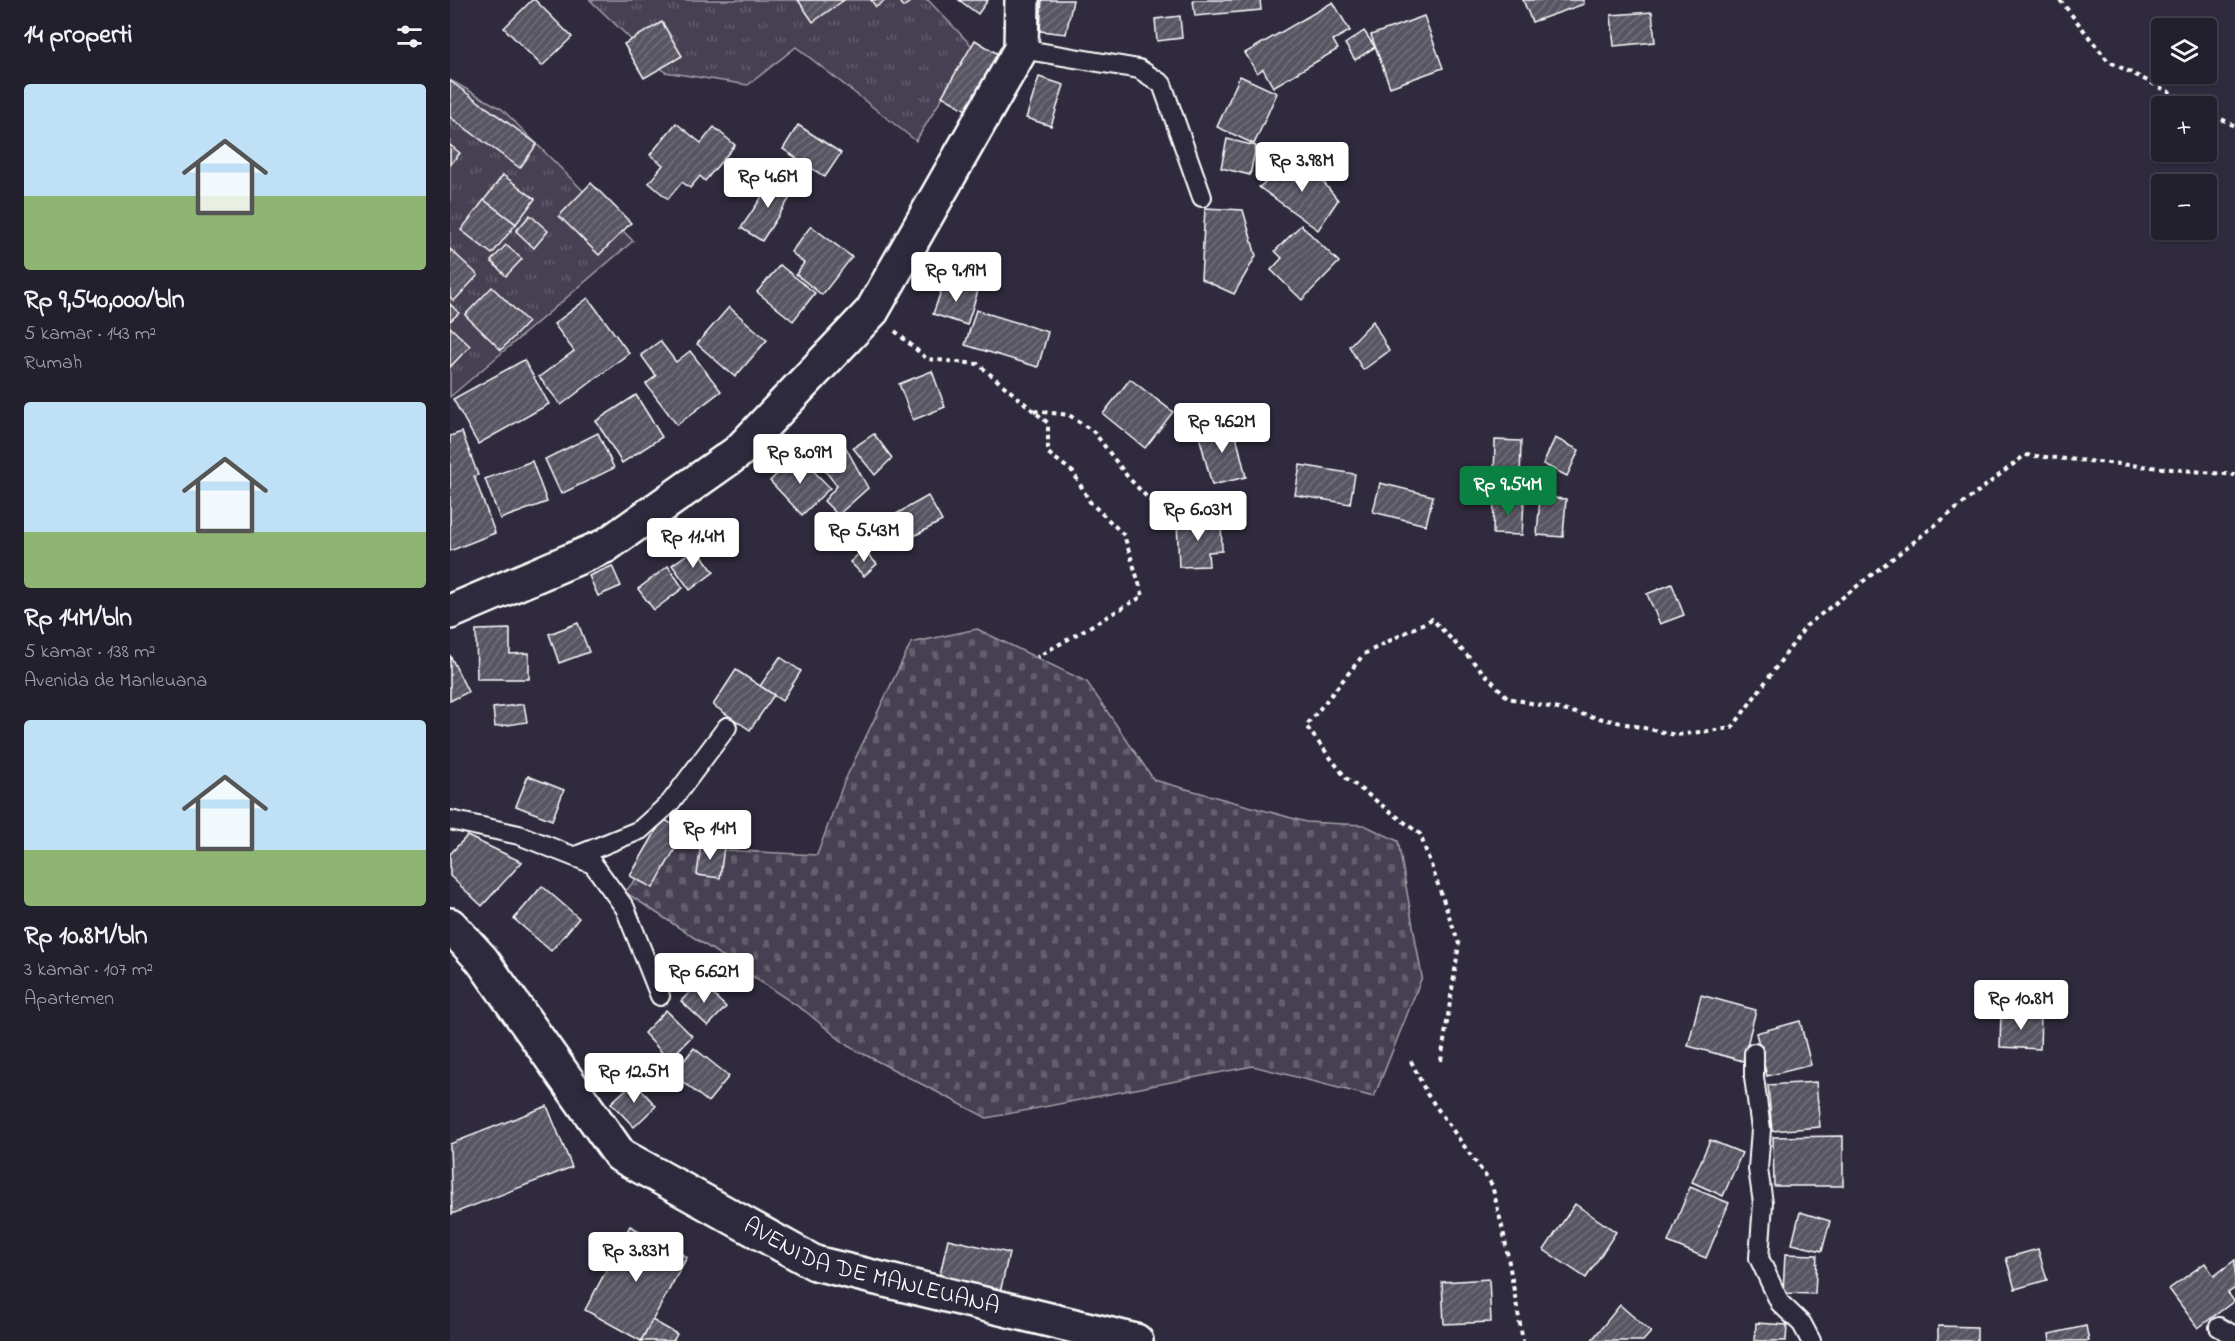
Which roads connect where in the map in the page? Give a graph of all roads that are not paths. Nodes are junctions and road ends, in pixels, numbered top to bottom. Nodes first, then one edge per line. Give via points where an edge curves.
1 (1022, 0) edge
2 (1020, 49) junction
3 (1202, 197) dead end
4 (450, 612) edge
5 (727, 728) dead end
6 (450, 820) edge
7 (576, 856) junction
8 (450, 925) edge
9 (660, 996) dead end
10 (1754, 1053) dead end
11 (1136, 1341) edge
12 (1812, 1341) edge

1 - 2 street
2 - 3 lane via 1139,69 1162,84
2 - 4 street via 872,311 738,452 605,546
5 - 7 lane via 670,803 640,830
6 - 7 lane via 519,835
7 - 9 lane via 593,864 625,908
8 - 11 street, AVENIDA DE MANLEUANA via 482,960 620,1155 815,1263
10 - 12 lane via 1763,1203 1759,1258 1780,1303 1802,1324

